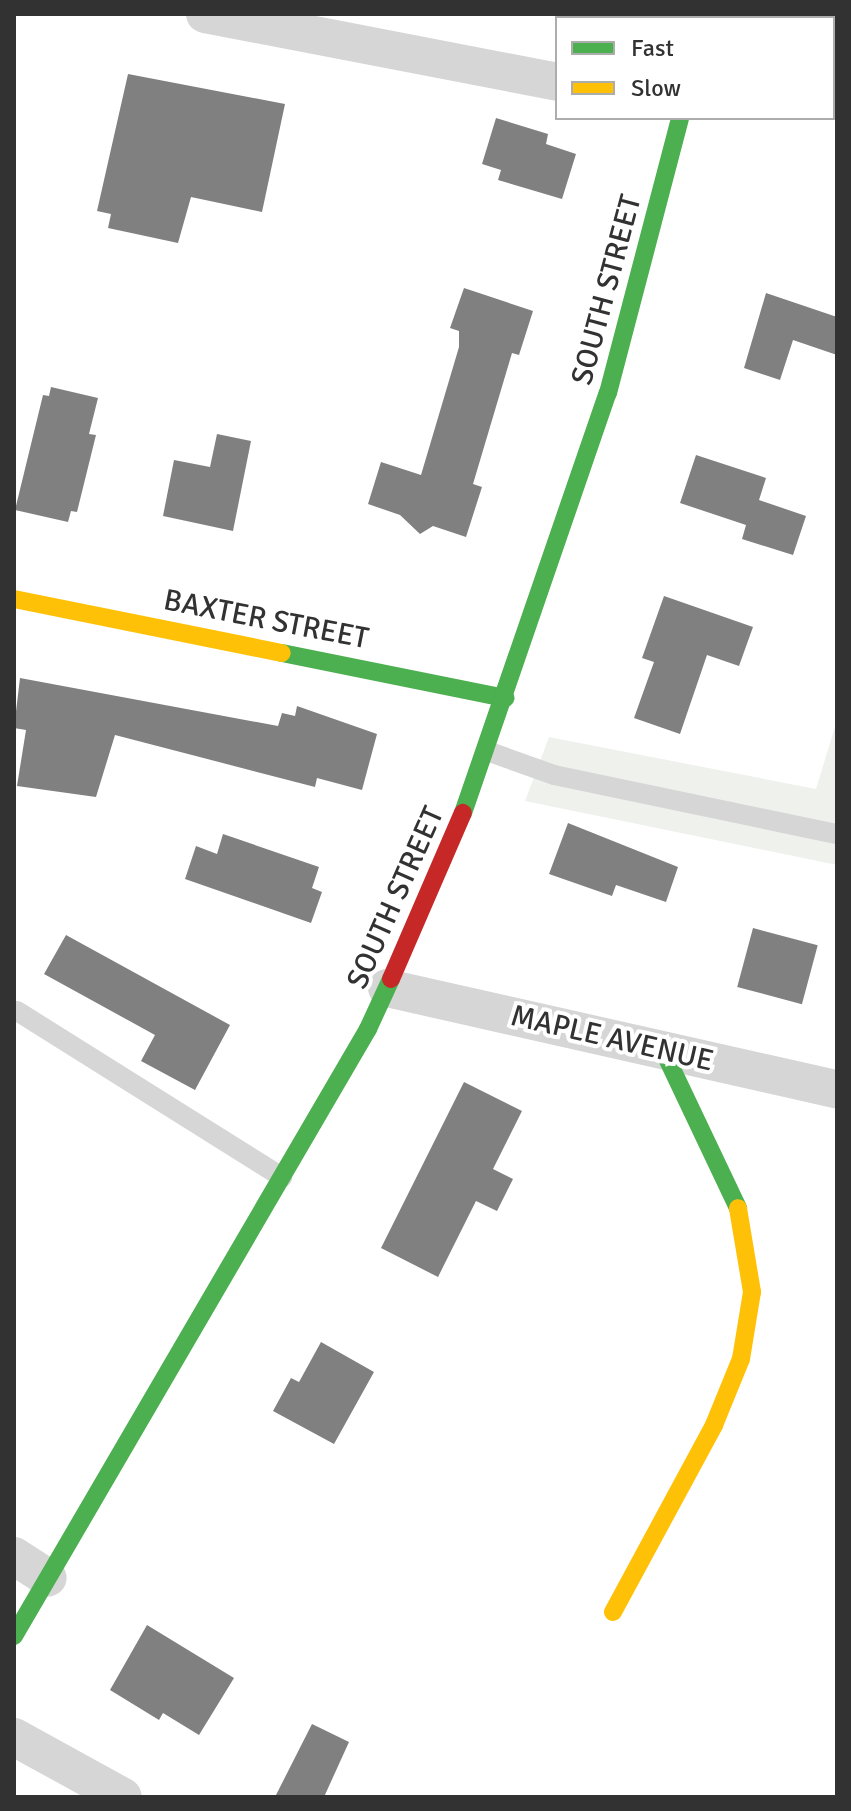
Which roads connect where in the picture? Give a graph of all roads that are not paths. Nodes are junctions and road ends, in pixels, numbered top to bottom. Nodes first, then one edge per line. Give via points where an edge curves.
1 (205, 14) edge
2 (555, 82) edge
3 (680, 120) edge
4 (14, 599) edge
5 (506, 698) junction
6 (487, 751) junction
7 (837, 834) edge
8 (387, 988) junction
9 (17, 1011) dead end
10 (663, 1050) junction
11 (837, 1089) edge
12 (282, 1177) junction
13 (14, 1556) edge
14 (48, 1578) junction
15 (613, 1612) dead end
16 (14, 1636) edge
17 (14, 1737) edge
18 (123, 1797) edge

1 - 2 street
3 - 5 main road, SOUTH STREET via 633,312
4 - 5 main road, BAXTER STREET
5 - 6 main road, SOUTH STREET
6 - 7 lane via 554,775
6 - 8 main road, SOUTH STREET
8 - 10 street, MAPLE AVENUE
8 - 12 main road, SOUTH STREET
9 - 12 lane
10 - 11 street, MAPLE AVENUE
10 - 15 main road via 742,1216 752,1292 741,1359 714,1425
12 - 14 main road, SOUTH STREET
13 - 14 street
14 - 16 main road, SOUTH STREET
17 - 18 street

